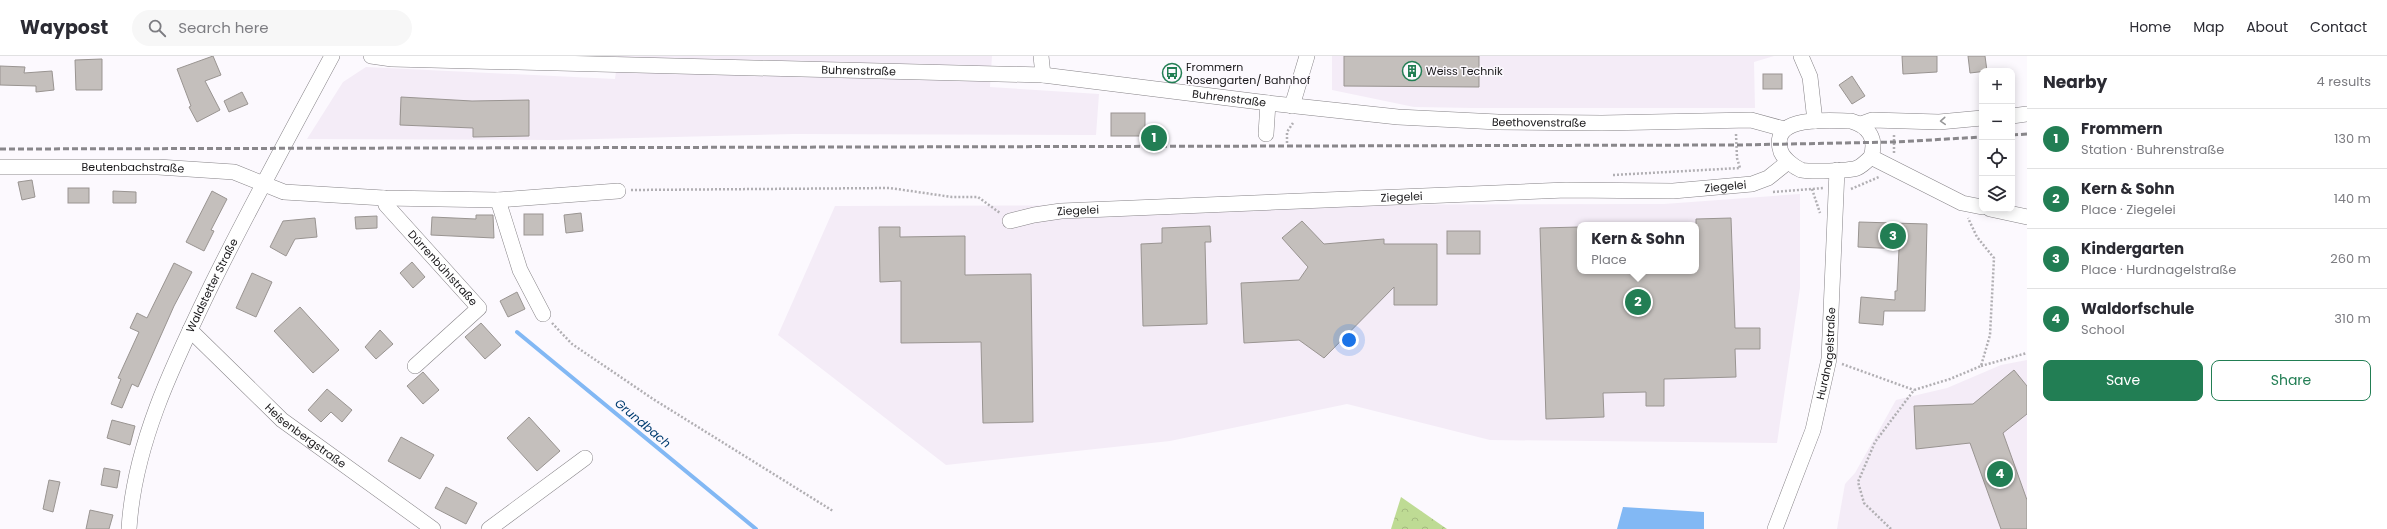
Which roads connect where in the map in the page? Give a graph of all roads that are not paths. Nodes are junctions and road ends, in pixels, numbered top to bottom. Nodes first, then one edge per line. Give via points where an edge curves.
1 (332, 56) edge
2 (371, 56) edge
3 (1041, 56) edge
4 (1307, 56) edge
5 (1801, 56) edge
6 (471, 58) edge
7 (1043, 75) junction
8 (1268, 103) junction
9 (1292, 106) junction
10 (2027, 114) edge
11 (2015, 116) edge
12 (1979, 118) edge
13 (1816, 121) junction
14 (1861, 124) junction
15 (1784, 129) junction
16 (1266, 134) dead end
17 (1871, 157) junction
18 (1788, 162) junction
19 (0, 168) edge
20 (1837, 170) junction
21 (263, 183) junction
22 (618, 191) road end
23 (384, 198) junction
24 (498, 200) junction
25 (1979, 206) edge
26 (2004, 212) edge
27 (2027, 217) edge
28 (1010, 221) road end
29 (543, 314) road end
30 (190, 330) junction
31 (415, 366) dead end
32 (585, 458) dead end
33 (129, 529) edge
34 (433, 529) edge
35 (489, 529) edge
36 (1775, 529) edge

1 - 21 street, Waldstetter Straße
2 - 6 street, Buhrenstraße via 392,59
3 - 7 street
4 - 9 street
5 - 13 street via 1810,77
6 - 7 street, Buhrenstraße
7 - 8 street, Buhrenstraße
8 - 9 street, Buhrenstraße
8 - 16 street
9 - 15 street, Beethovenstraße via 1398,117 1482,121 1602,124 1751,120
10 - 11 street
12 -> 14 street via 1939,122 1872,120
13 - 14 street via 1851,121
13 - 15 street via 1793,124
14 - 17 street via 1870,133 1873,142
15 - 18 street via 1779,144 1782,155
17 - 20 street via 1856,169
17 - 25 street via 1962,203
18 - 20 street via 1802,170
18 - 28 street, Ziegelei via 1768,178 1752,184 1673,191 1566,190 1060,211
19 - 21 street, Beutenbachstraße via 188,169 234,172
20 - 36 street, Hurdnagelstraße via 1829,359 1813,430
21 - 23 street via 284,192
21 - 30 street, Waldstetter Straße
22 - 24 street
23 - 24 street
23 - 31 street, Dürrenbühlstraße via 386,205 479,308
24 - 29 street via 520,270
26 - 27 street
30 - 33 street, Waldstetter Straße via 159,402 135,478
30 - 34 street, Heisenbergstraße via 282,420
32 - 35 street

